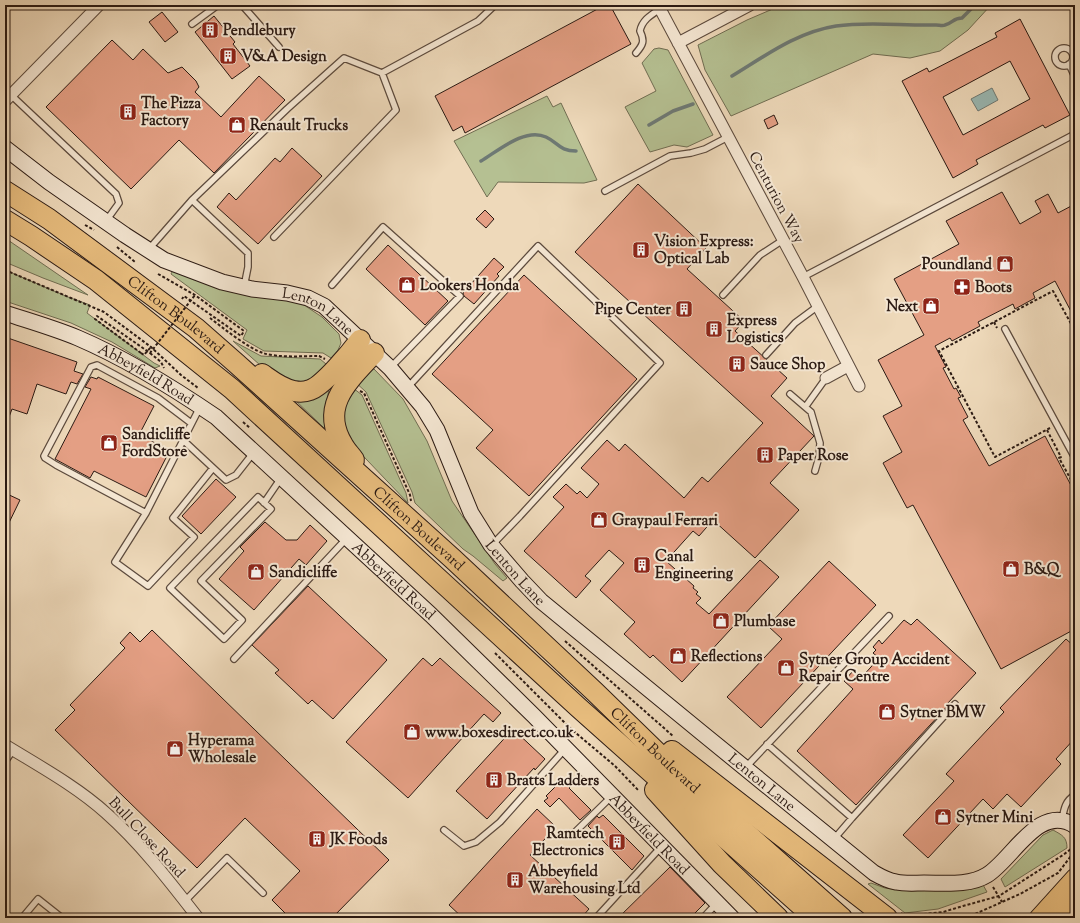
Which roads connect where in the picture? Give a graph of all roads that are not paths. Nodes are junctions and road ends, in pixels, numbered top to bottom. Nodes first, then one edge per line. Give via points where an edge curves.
1 (99, 5) edge
2 (218, 5) edge
3 (242, 5) edge
4 (495, 5) edge
5 (750, 5) edge
6 (659, 7) edge
7 (192, 24) dead end
8 (678, 43) junction
9 (279, 47) dead end
10 (636, 53) dead end
11 (1074, 53) edge
12 (1069, 64) junction
13 (382, 73) junction
14 (1075, 77) edge
15 (8, 98) edge
16 (1075, 134) edge
17 (728, 137) junction
18 (5, 148) edge
19 (605, 190) dead end
20 (5, 191) edge
21 (192, 200) junction
22 (5, 220) edge
23 (106, 222) junction
24 (5, 227) edge
25 (31, 236) junction
26 (274, 237) dead end
27 (783, 240) junction
28 (148, 250) junction
29 (803, 277) junction
30 (332, 285) dead end
31 (244, 287) junction
32 (723, 296) dead end
33 (818, 306) junction
34 (5, 313) edge
35 (196, 328) junction
36 (1006, 329) dead end
37 (367, 347) junction
38 (766, 355) dead end
39 (848, 366) junction
40 (390, 368) junction
41 (826, 378) joint
42 (859, 386) dead end
43 (408, 388) junction
44 (790, 394) dead end
45 (200, 406) junction
46 (806, 406) junction
47 (191, 423) junction
48 (183, 440) junction
49 (254, 452) junction
50 (1075, 458) edge
51 (213, 468) junction
52 (815, 471) dead end
53 (281, 477) junction
54 (264, 503) junction
55 (146, 513) junction
56 (402, 513) junction
57 (347, 538) junction
58 (491, 545) junction
59 (889, 616) dead end
60 (234, 659) dead end
61 (595, 692) junction
62 (955, 704) dead end
63 (579, 708) junction
64 (767, 744) junction
65 (9, 747) edge
66 (566, 749) junction
67 (5, 762) edge
68 (745, 768) junction
69 (1075, 795) edge
70 (612, 796) junction
71 (852, 818) junction
72 (1068, 823) edge
73 (444, 830) dead end
74 (572, 835) dead end
75 (834, 840) junction
76 (661, 846) junction
77 (1075, 876) edge
78 (1075, 891) edge
79 (263, 893) dead end
80 (805, 897) junction
81 (185, 901) junction
82 (717, 903) junction
83 (1075, 913) edge
84 (22, 918) edge
85 (62, 918) edge
86 (198, 918) edge
87 (596, 918) edge
88 (703, 918) edge
89 (732, 918) edge
90 (778, 918) edge
91 (815, 918) edge
92 (842, 918) edge
93 (887, 918) edge
94 (1038, 918) edge
95 (1050, 918) edge
96 (1072, 918) edge

1 - 15 street
2 - 7 lane
3 - 9 lane
4 - 13 lane via 478,21
5 - 8 street
6 - 8 street, Centurion Way
6 - 10 lane via 646,18 641,27 643,38
8 - 17 street, Centurion Way
11 - 12 lane
11 - 12 lane via 1063,47 1056,51 1056,62 1064,66
12 - 14 lane
13 - 21 lane via 344,58
13 - 26 lane via 396,110
15 - 23 lane via 116,194 119,203
16 - 29 lane
17 - 19 lane via 705,149 670,156
17 - 27 street, Centurion Way
18 - 23 street, Lenton Lane
20 - 35 highway, Clifton Boulevard via 49,219
21 - 28 lane
21 - 31 lane via 248,253
22 - 25 highway, Clifton Boulevard
23 - 28 street, Lenton Lane
24 - 25 highway
25 - 63 highway, Clifton Boulevard via 96,280 232,389
27 - 29 street, Centurion Way
27 - 32 lane via 760,254
28 - 31 street, Lenton Lane via 171,263 222,282
29 - 33 street, Centurion Way
30 - 40 lane via 383,227 460,296
31 - 37 street, Lenton Lane via 308,298 324,306
33 - 38 lane via 794,323
33 - 39 street, Centurion Way
34 - 45 street, Abbeyfield Road via 104,350
35 - 37 highway via 276,385 300,392 311,390 343,361
35 - 56 highway, Clifton Boulevard
36 - 50 lane
37 - 40 street, Lenton Lane
37 - 56 highway via 336,404 333,415 335,426 343,446 356,463
39 - 41 street
39 - 42 street, Centurion Way
40 - 43 street, Lenton Lane
41 - 46 lane
43 - 58 street, Lenton Lane via 437,430 472,513
43 - 58 lane via 538,246 660,363
44 - 46 lane
45 - 47 lane
45 - 49 street, Abbeyfield Road
46 - 52 lane via 811,412 820,443 820,457
47 - 48 lane
47 - 55 lane via 158,398 97,365 91,367 44,456 56,465
48 - 51 lane
48 - 55 lane
49 - 51 lane via 236,475 226,480
49 - 53 street, Abbeyfield Road
51 - 55 lane via 173,518 194,537 148,586 115,562
53 - 54 lane
53 - 57 street, Abbeyfield Road
54 - 54 lane via 271,509 201,582 242,620 224,639 170,588 258,497
56 - 61 highway, Clifton Boulevard
57 - 60 lane
57 - 66 street, Abbeyfield Road via 431,615
58 - 68 street, Lenton Lane via 541,601
59 - 64 lane
61 - 80 highway, Clifton Boulevard
61 - 93 highway
62 - 71 lane
63 - 80 highway, Clifton Boulevard
63 - 90 highway via 722,864
64 - 68 lane
64 - 71 lane
65 - 67 lane
65 - 81 street, Bull Close Road via 77,790 106,812 152,860
66 - 70 street, Abbeyfield Road
66 - 73 lane via 500,822 476,842 464,846
68 - 75 street, Lenton Lane
69 - 72 lane via 1065,804
70 - 74 lane
70 - 76 street, Abbeyfield Road
71 - 75 lane
72 - 75 street, Lenton Lane via 1049,820 1040,825 992,872 979,879 963,882 905,883 884,878 874,873
76 - 82 street, Abbeyfield Road
76 - 87 lane
77 - 94 main road
78 - 95 highway
79 - 81 lane via 227,858
80 - 91 highway
80 - 92 highway
81 - 86 street, Bull Close Road
82 - 88 lane
82 - 89 street, Abbeyfield Road
83 - 96 highway
84 - 85 lane via 38,899

